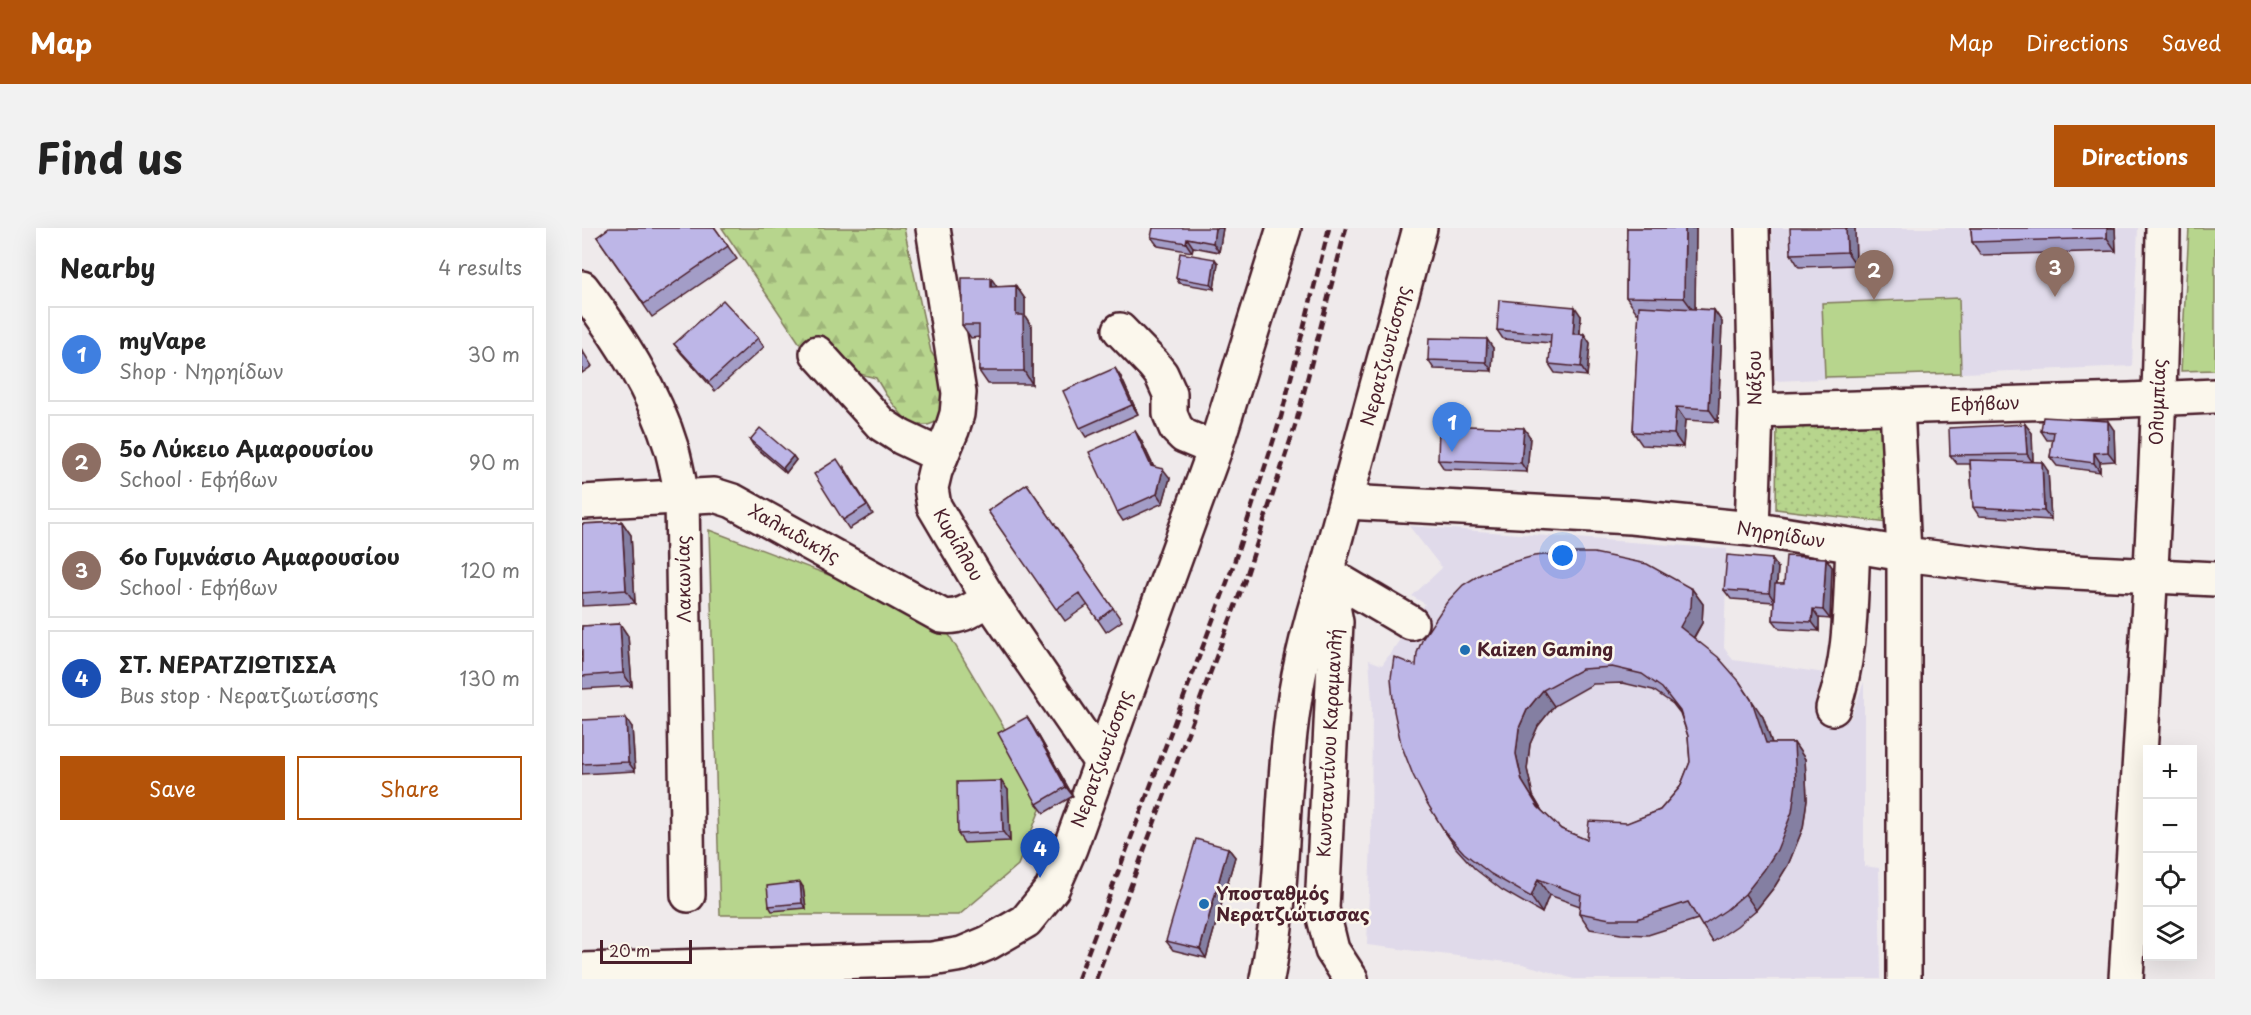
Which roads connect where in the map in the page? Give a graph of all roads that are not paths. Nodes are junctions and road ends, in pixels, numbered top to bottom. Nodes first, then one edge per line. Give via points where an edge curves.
1 (933, 228) edge
2 (1284, 228) edge
3 (1420, 228) edge
4 (1752, 228) edge
5 (2163, 228) edge
6 (582, 288) edge
7 (1120, 330) dead end
8 (817, 353) dead end
9 (2215, 396) edge
10 (2159, 398) junction
11 (1897, 406) junction
12 (1756, 411) junction
13 (1215, 448) junction
14 (941, 456) junction
15 (682, 496) junction
16 (582, 502) edge
17 (1346, 502) junction
18 (1752, 529) junction
19 (1852, 546) junction
20 (1904, 554) junction
21 (1326, 573) junction
22 (2151, 575) junction
23 (2215, 579) edge
24 (989, 599) junction
25 (1411, 623) dead end
26 (1833, 708) dead end
27 (1100, 761) junction
28 (688, 895) dead end
29 (582, 970) edge
30 (1267, 979) edge
31 (1351, 979) edge
32 (1904, 979) edge
33 (2126, 979) edge

1 - 14 street, Κυρίλλου via 958,393 957,414
2 - 13 street, Νερατζιωτίσσης
3 - 17 street, Νερατζιωτίσσης
4 - 12 street, Νάξου
5 - 10 street, Ολυμπίας
6 - 15 street, Λακωνίας via 612,327 655,406 672,450
7 - 13 street via 1161,374 1170,394 1170,414 1176,428 1184,436
8 - 14 street via 881,424
9 - 10 street, Εφήβων
10 - 11 street, Εφήβων
10 - 22 street, Ολυμπίας
11 - 12 street, Εφήβων
11 - 20 street
12 - 18 street, Νάξου
13 - 27 street, Νερατζιωτίσσης
14 - 24 street, Κυρίλλου via 931,488 934,506
15 - 16 street, Χαλκιδικής
15 - 24 street, Χαλκιδικής via 714,495 733,501 942,616 953,618
15 - 28 street, Λακωνίας
17 - 18 street, Νηρηίδων via 1631,517
17 - 21 street, Νερατζιωτίσσης
18 - 19 street, Νηρηίδων
19 - 20 street, Νηρηίδων
19 - 26 street via 1849,642
20 - 22 street, Νηρηίδων via 2035,570
20 - 32 street
21 - 25 street
21 - 30 street, Νερατζιωτίσσης via 1312,616 1296,692
21 - 31 street, Κωνσταντίνου Καραμανλή via 1336,622 1322,909 1332,950
22 - 23 street, Νηρηίδων
22 - 33 street, Ολυμπίας
24 - 27 street, Κυρίλλου
27 - 29 street, Νερατζιωτίσσης via 1052,889 1026,921 962,954 932,959

